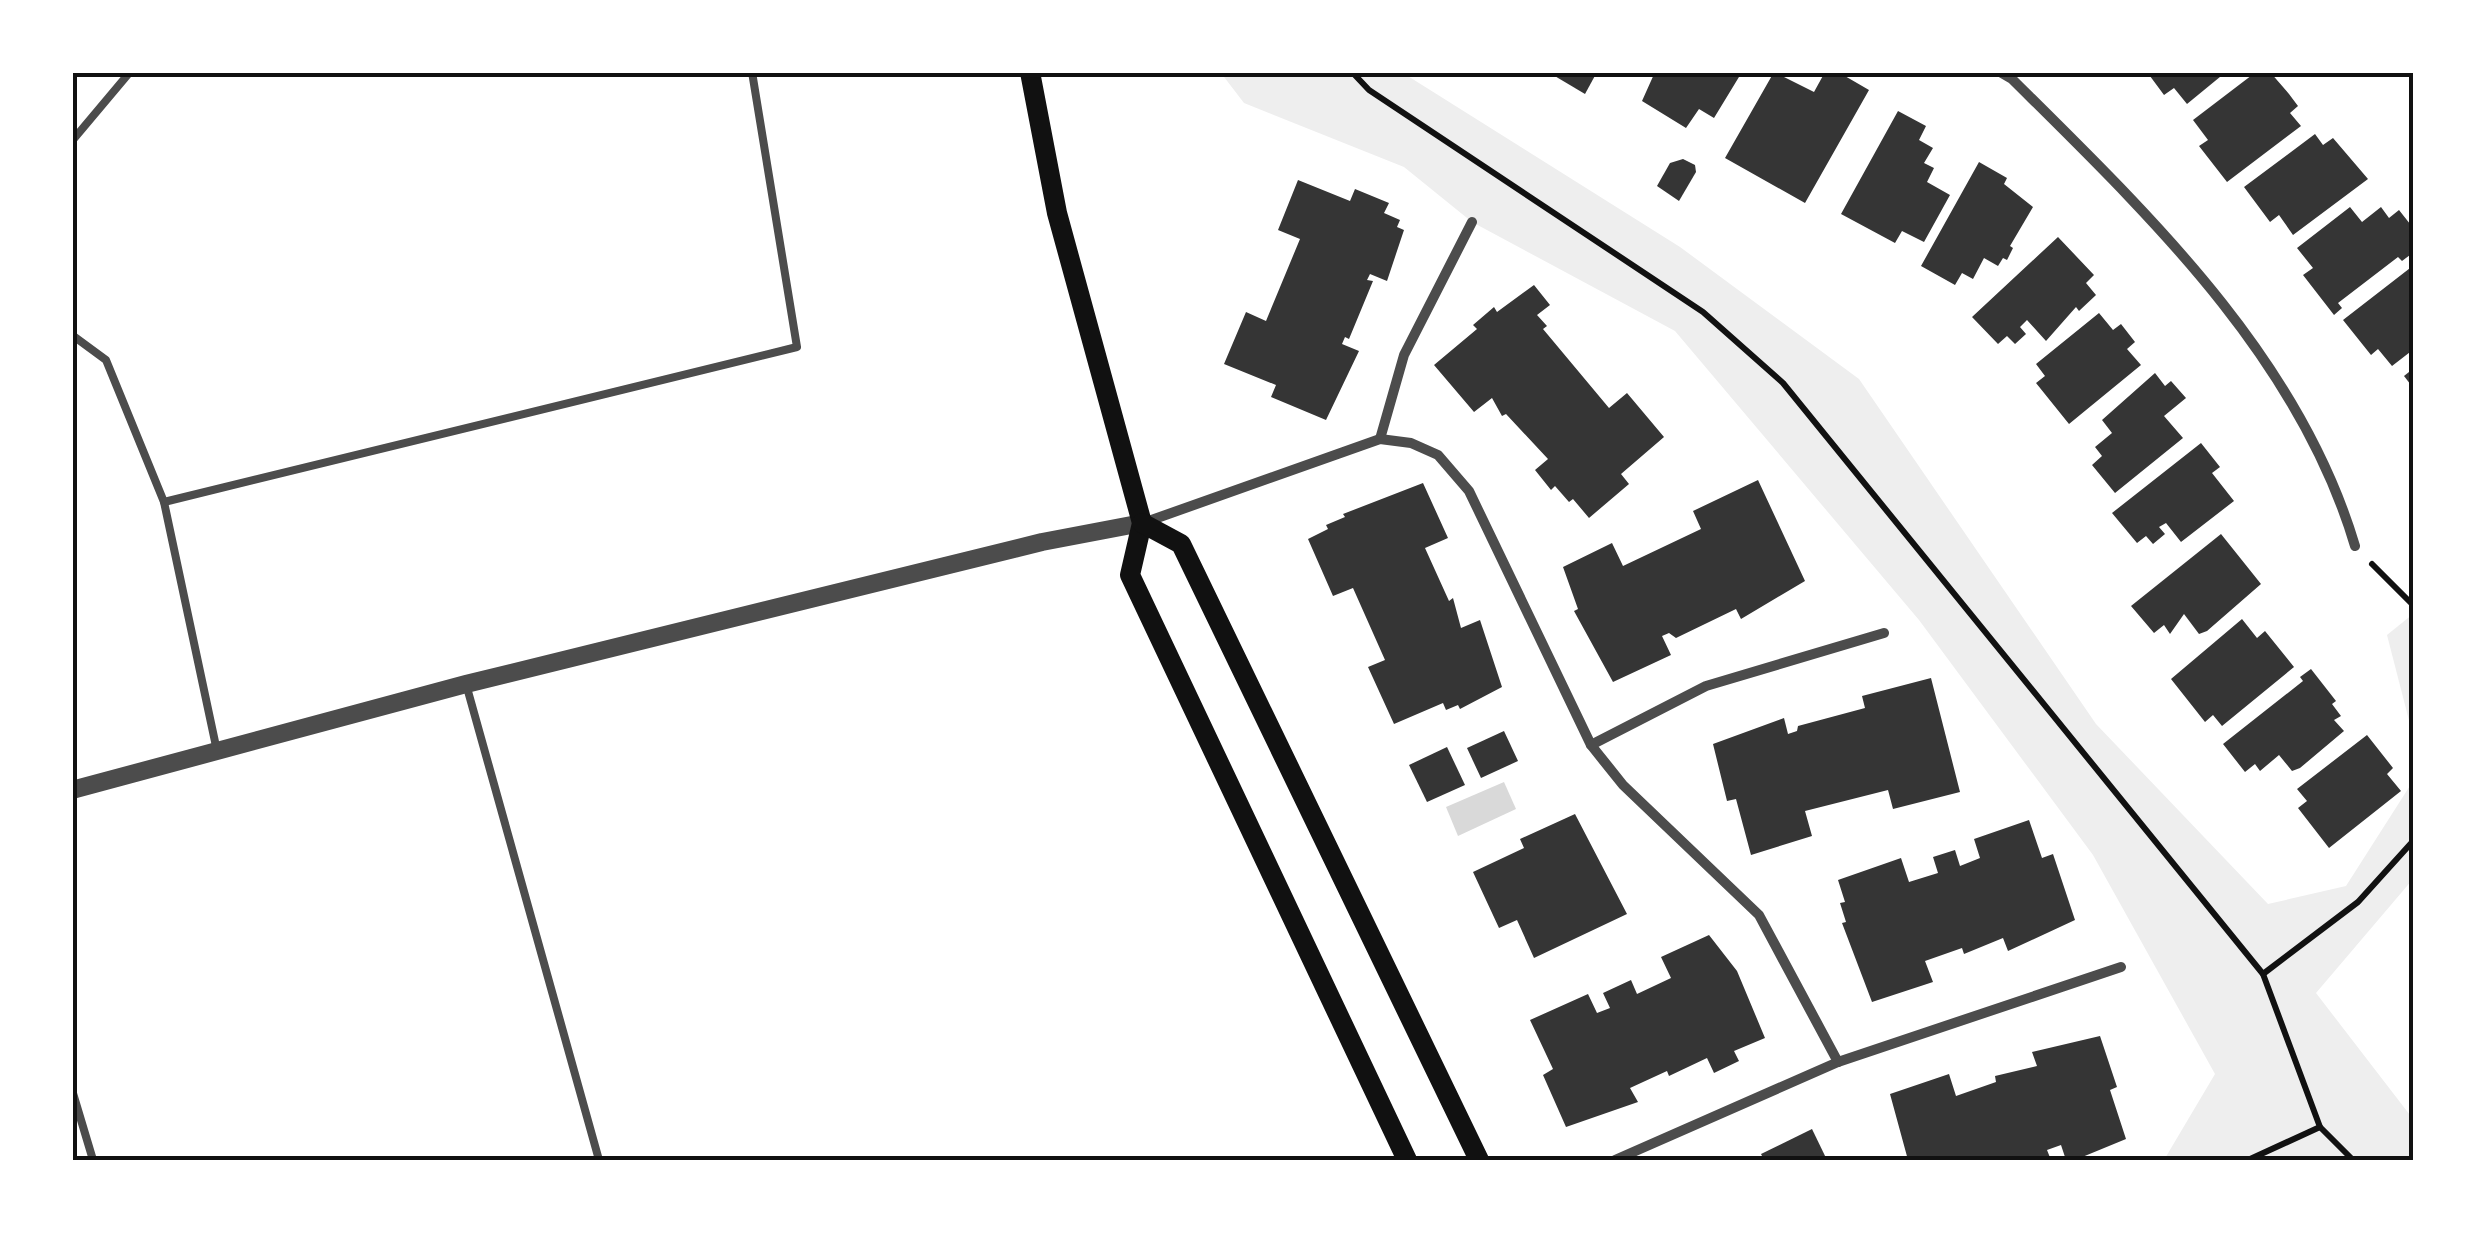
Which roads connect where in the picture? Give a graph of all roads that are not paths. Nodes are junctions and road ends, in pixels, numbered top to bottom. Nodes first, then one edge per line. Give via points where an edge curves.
1 (130, 72) edge
2 (752, 72) edge
3 (1030, 72) edge
4 (2000, 72) edge
5 (72, 141) edge
6 (1472, 222) dead end
7 (72, 334) edge
8 (1380, 438) junction
9 (164, 502) junction
10 (1142, 523) junction
11 (2355, 546) road end
12 (1884, 632) dead end
13 (466, 684) junction
14 (1591, 745) junction
15 (218, 751) junction
16 (72, 790) edge
17 (2121, 967) dead end
18 (1838, 1062) junction
19 (72, 1090) edge
20 (93, 1160) edge
21 (599, 1160) edge
22 (1408, 1160) edge
23 (1479, 1160) edge
24 (1615, 1160) edge

1 - 5 lane
2 - 9 lane via 797,347
3 - 10 main road via 1057,213
4 - 11 street via 2160,225 2271,369 2336,484
6 - 8 street via 1404,355
7 - 9 lane via 106,360
8 - 10 street
8 - 14 street via 1438,454 1469,491
9 - 15 lane
10 - 13 street
10 - 22 main road via 1130,576
10 - 23 main road via 1180,544
12 - 14 street via 1706,686
13 - 15 street
13 - 21 lane
14 - 18 street via 1623,785 1759,914
15 - 16 street
17 - 18 street
18 - 24 street
19 - 20 lane

